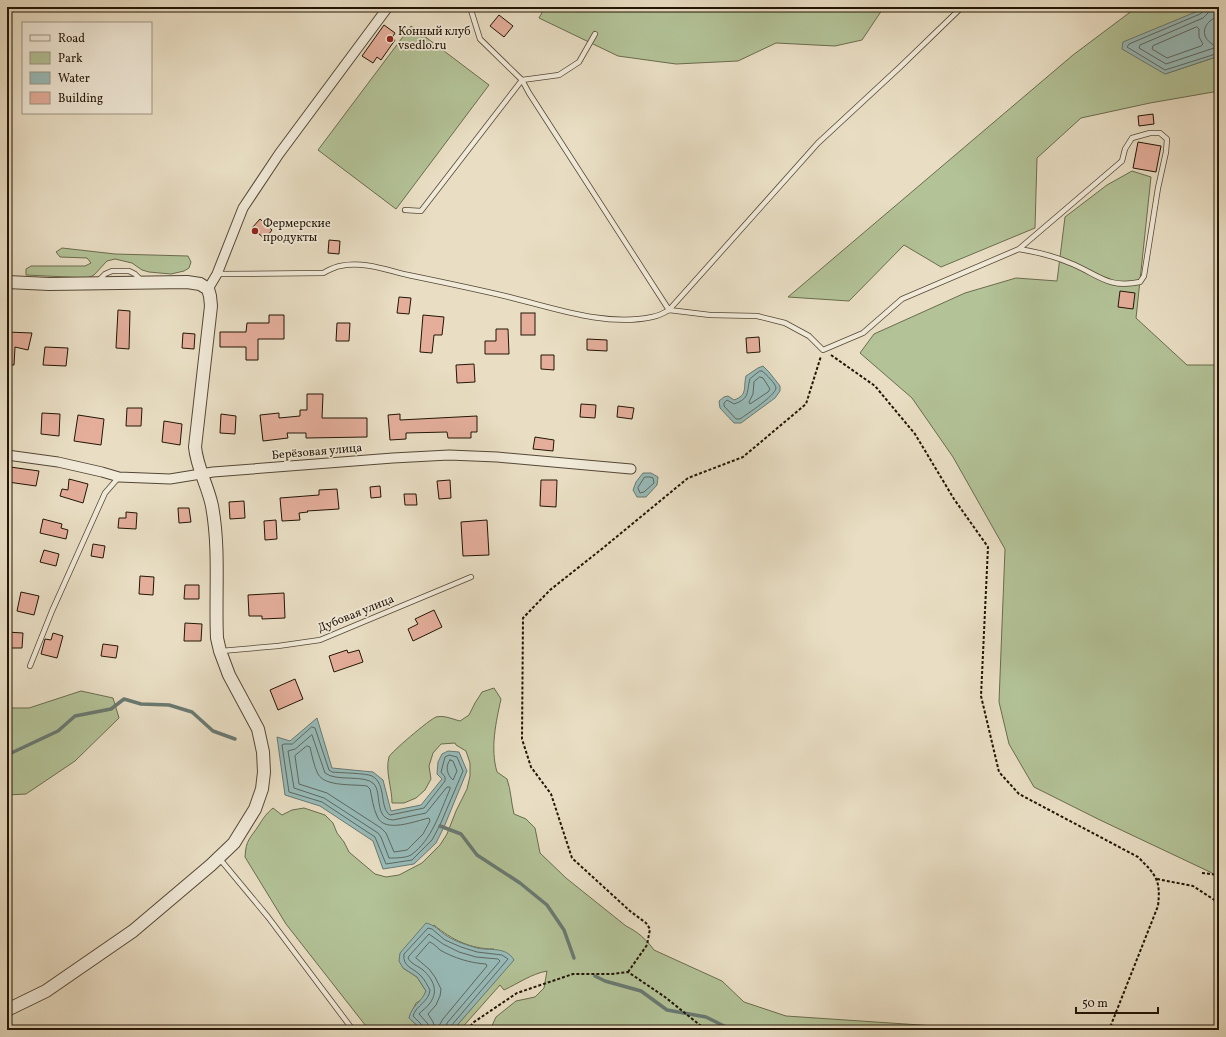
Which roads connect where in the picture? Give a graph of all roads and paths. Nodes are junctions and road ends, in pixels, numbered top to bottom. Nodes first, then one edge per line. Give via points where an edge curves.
1 (388, 7) edge
2 (470, 7) edge
3 (962, 7) edge
4 (596, 34) dead end
5 (522, 80) junction
6 (405, 210) dead end
7 (1019, 249) junction
8 (217, 274) junction
9 (7, 282) edge
10 (208, 289) junction
11 (669, 310) junction
12 (822, 350) junction
13 (7, 455) edge
14 (631, 469) dead end
15 (201, 473) junction
16 (119, 477) junction
17 (471, 577) dead end
18 (220, 651) junction
19 (30, 666) dead end
20 (219, 858) junction
21 (1202, 873) dead end
22 (1219, 875) edge
23 (1157, 879) junction
24 (1219, 903) edge
25 (628, 972) junction
26 (7, 1010) edge
27 (353, 1030) edge
28 (467, 1030) edge
29 (706, 1030) edge
30 (1109, 1030) edge

1 - 8 street via 243,208
2 - 5 lane via 480,39
3 - 11 lane via 818,143
4 - 5 lane via 579,62 559,75
5 - 6 lane via 421,210
5 - 11 lane
7 - 7 lane via 1054,256 1115,284 1140,282 1144,276 1167,139 1160,133 1132,138 1125,149 1122,161
7 - 12 lane via 902,299 863,333
8 - 10 street
8 - 11 lane via 323,273 339,266 358,264 591,317 626,320 653,317
9 - 10 street via 187,282 200,284
10 - 15 street via 211,306 195,447
11 - 12 lane via 710,315 757,316 785,322 809,336
12 - 23 path via 875,386 915,434 954,499 988,547 981,696 999,772 1019,794 1138,857
12 - 25 path via 806,404 743,456 688,478 550,590 523,618 522,739 531,767 551,794 572,858 650,930 647,945
13 - 16 street, Берёзовая улица via 58,462
14 - 15 street, Берёзовая улица via 449,455
15 - 16 street, Берёзовая улица via 170,479
15 - 18 street via 212,507 216,544 217,638
16 - 19 lane via 105,493
17 - 18 lane, Дубовая улица via 320,640
18 - 20 street via 229,675 258,729 264,752 264,772 262,789 255,809 234,843
20 - 26 street via 133,930 46,991
20 - 27 lane via 268,917
21 - 22 path
23 - 24 path via 1193,886
23 - 30 path via 1160,891 1158,906
25 - 28 path via 573,974 518,993 474,1022
25 - 29 path

